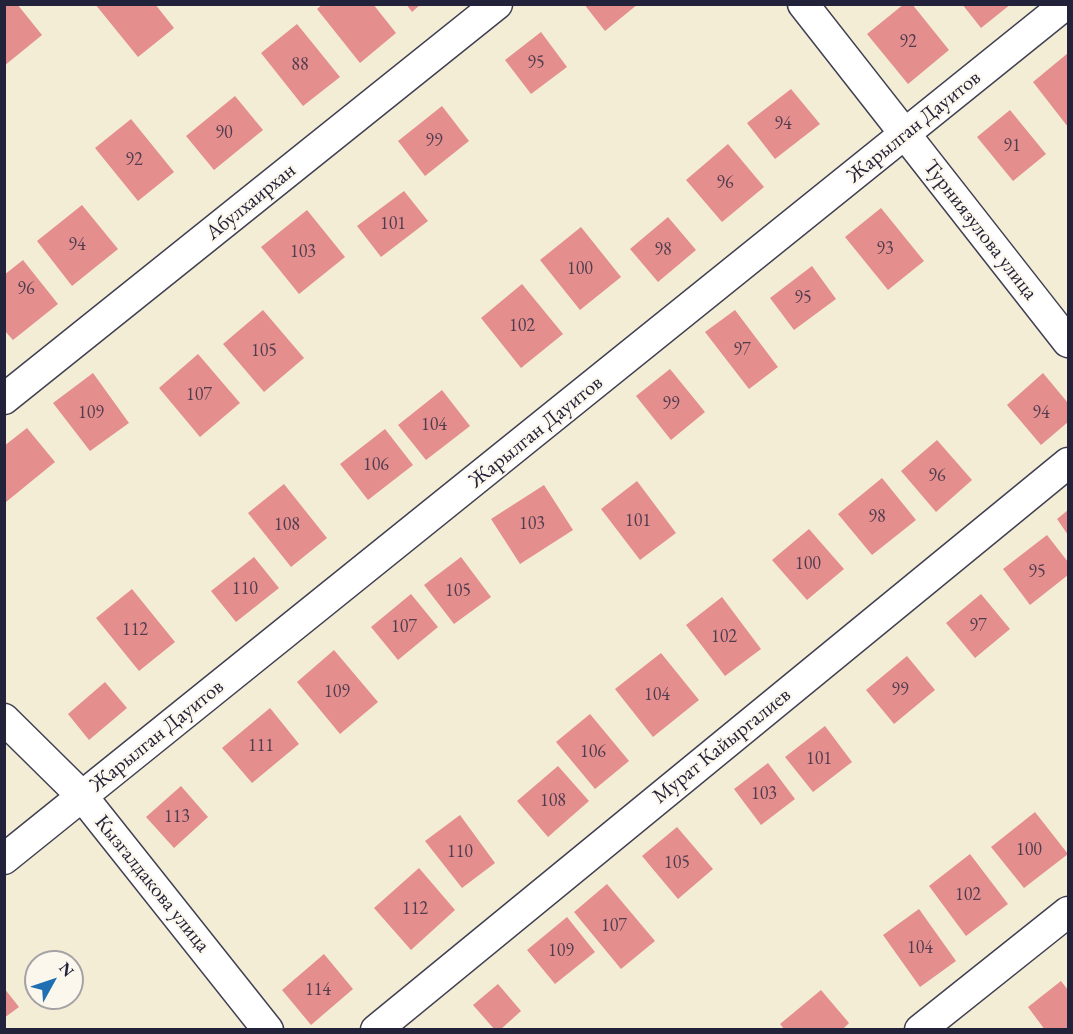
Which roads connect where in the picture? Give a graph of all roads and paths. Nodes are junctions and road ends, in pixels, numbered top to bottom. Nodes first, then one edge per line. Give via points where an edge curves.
1 (497, 4) edge
2 (803, 4) edge
3 (1066, 4) edge
4 (904, 135) junction
5 (1068, 342) edge
6 (4, 399) edge
7 (1068, 463) edge
8 (4, 719) edge
9 (82, 796) junction
10 (4, 859) edge
11 (1068, 912) edge
12 (268, 1029) edge
13 (376, 1029) edge
14 (921, 1029) edge

1 - 6 street, Абулхаирхан
2 - 4 street, Турниязулова улица
3 - 4 street, Жарылган Дауитов
4 - 5 street, Турниязулова улица
4 - 9 street, Жарылган Дауитов
7 - 13 street, Мурат Кайыргалиев
8 - 9 street, Кызгалдакова улица
9 - 10 street, Жарылган Дауитов
9 - 12 street, Кызгалдакова улица
11 - 14 street

